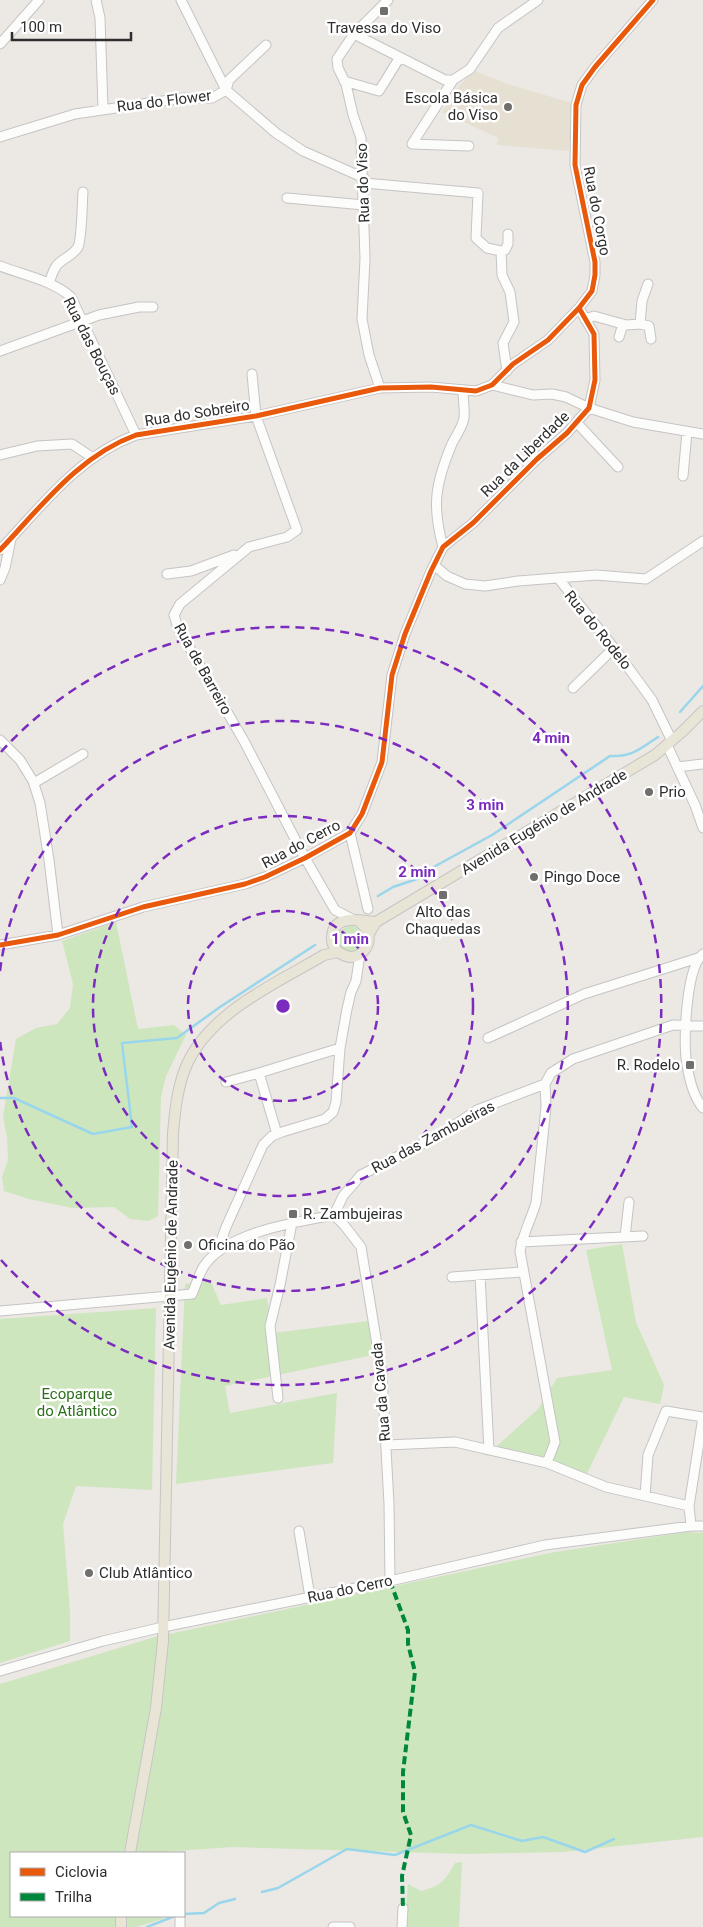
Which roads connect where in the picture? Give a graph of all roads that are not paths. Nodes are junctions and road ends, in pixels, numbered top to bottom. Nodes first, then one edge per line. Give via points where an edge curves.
1 (38, 0) edge
2 (96, 0) edge
3 (181, 0) edge
4 (388, 0) edge
5 (538, 0) edge
6 (653, 0) edge
7 (354, 34) junction
8 (0, 44) edge
9 (266, 45) dead end
10 (400, 57) junction
11 (453, 80) junction
12 (344, 81) junction
13 (226, 90) junction
14 (103, 109) junction
15 (0, 137) edge
16 (469, 146) dead end
17 (364, 181) junction
18 (84, 192) dead end
19 (287, 198) dead end
20 (364, 205) junction
21 (508, 234) dead end
22 (500, 251) junction
23 (0, 266) edge
24 (48, 283) junction
25 (648, 284) dead end
26 (153, 307) dead end
27 (579, 308) junction
28 (585, 319) junction
29 (82, 321) junction
30 (624, 324) junction
31 (640, 324) junction
32 (619, 337) dead end
33 (651, 339) dead end
34 (0, 351) edge
35 (507, 371) junction
36 (252, 374) dead end
37 (492, 385) junction
38 (380, 388) junction
39 (462, 391) junction
40 (588, 408) junction
41 (256, 416) junction
42 (577, 422) junction
43 (687, 432) junction
44 (703, 434) edge
45 (136, 436) junction
46 (0, 455) edge
47 (94, 458) junction
48 (618, 467) dead end
49 (682, 476) dead end
50 (11, 539) junction
51 (703, 541) edge
52 (444, 547) junction
53 (0, 550) edge
54 (240, 555) junction
55 (435, 566) junction
56 (168, 574) dead end
57 (558, 578) junction
58 (0, 580) edge
59 (614, 648) junction
60 (573, 688) dead end
61 (703, 711) edge
62 (0, 740) edge
63 (670, 743) junction
64 (83, 754) dead end
65 (703, 764) edge
66 (677, 767) junction
67 (34, 783) junction
68 (699, 804) edge
69 (703, 828) edge
70 (350, 833) junction
71 (305, 858) junction
72 (368, 909) dead end
73 (335, 910) junction
74 (355, 920) junction
75 (376, 922) junction
76 (333, 930) junction
77 (369, 934) junction
78 (58, 935) junction
79 (332, 942) junction
80 (0, 945) edge
81 (338, 952) junction
82 (360, 954) junction
83 (324, 955) junction
84 (700, 956) edge
85 (348, 957) junction
86 (358, 971) junction
87 (687, 1025) junction
88 (703, 1026) edge
89 (488, 1038) dead end
90 (340, 1048) junction
91 (259, 1073) junction
92 (226, 1082) dead end
93 (545, 1084) junction
94 (703, 1108) edge
95 (277, 1134) junction
96 (629, 1202) dead end
97 (334, 1215) junction
98 (292, 1223) junction
99 (643, 1236) dead end
100 (625, 1237) junction
101 (521, 1242) junction
102 (217, 1252) junction
103 (522, 1272) junction
104 (480, 1275) junction
105 (452, 1277) dead end
106 (170, 1297) junction
107 (0, 1311) edge
108 (278, 1398) dead end
109 (387, 1445) junction
110 (489, 1450) junction
111 (547, 1463) junction
112 (645, 1496) junction
113 (689, 1506) junction
114 (691, 1526) junction
115 (703, 1526) edge
116 (299, 1531) dead end
117 (390, 1581) junction
118 (310, 1597) junction
119 (163, 1627) junction
120 (0, 1671) edge
121 (130, 1852) edge
122 (403, 1908) dead end
123 (333, 1927) edge
124 (350, 1927) edge
125 (402, 1927) edge

1 - 8 street
2 - 14 street via 100,18
3 - 13 street
4 - 7 street, Rua do Viso
5 - 11 street via 498,28 470,69
6 - 27 street, Rua do Corgo via 594,66 582,85 576,105 575,165 595,262 592,291
7 - 10 street
7 - 12 street, Rua do Viso via 337,59
9 - 13 street via 229,80
10 - 11 street via 445,80
10 - 12 street via 379,91
11 - 16 street via 412,144
12 - 17 street, Rua do Viso via 362,138
13 - 14 street, Rua do Flower via 212,98 183,98
13 - 17 street, Rua do Flower via 276,133 303,151
14 - 15 street, Rua do Flower via 60,117
17 - 20 street, Rua do Viso
17 - 22 street, Rua do Flower via 478,194 476,238 487,248
18 - 24 street via 78,246 56,266
19 - 20 street
20 - 38 street, Rua do Viso via 362,319
21 - 22 street via 508,244 505,250
22 - 35 street via 502,275 510,292 514,322 504,343
23 - 24 street, Rua das Bouças
24 - 29 street, Rua das Bouças via 71,297
25 - 31 street via 642,301
26 - 29 street via 140,306
27 - 28 street
27 - 35 street, Rua do Corgo via 548,340
28 - 30 street via 594,316
28 - 40 street, Rua da Liberdade via 594,334 595,380
29 - 34 street
29 - 45 street, Rua das Bouças
30 - 31 street
30 - 32 street
31 - 33 street via 649,326
35 - 37 street, Rua do Corgo
36 - 41 street
37 - 39 street, Rua do Corgo via 476,391
37 - 40 street via 533,395 566,396
38 - 39 street, Rua do Corgo via 431,387
38 - 41 street, Rua do Sobreiro
39 - 52 street via 464,418 444,463 435,503 437,526
40 - 42 street, Rua da Liberdade
40 - 43 street via 633,422
41 - 45 street, Rua do Sobreiro
41 - 54 street, Rua de Barreiro via 297,530 287,537 249,548
42 - 48 street
42 - 52 street, Rua da Liberdade
43 - 44 street
43 - 49 street
45 - 47 street, Rua do Sobreiro via 119,442
46 - 47 street via 66,443
47 - 50 street, Rua do Sobreiro via 68,477
50 - 53 street, Rua do Sobreiro
50 - 58 street
51 - 57 street via 646,579 596,575
52 - 55 street, Rua do Cerro
54 - 56 street
54 - 71 street, Rua de Barreiro via 180,604 174,615 178,628 244,741
55 - 57 street, Rua do Rodelo via 465,584 485,586
55 - 70 street, Rua do Cerro via 405,634 392,675 382,762 362,814
57 - 59 street, Rua do Rodelo
59 - 60 street
59 - 63 street, Rua do Rodelo via 652,700
61 - 63 main road, Avenida Eugénio de Andrade
62 - 67 street via 20,760
63 - 66 street, Rua do Rodelo
63 - 75 main road, Avenida Eugénio de Andrade
64 - 67 street
65 - 66 street
66 - 68 street, Rua do Rodelo
67 - 78 street via 40,803
68 - 69 street, Rua do Rodelo
70 - 71 street, Rua do Cerro
70 - 72 street
71 - 73 street, Rua de Barreiro
71 - 78 street, Rua do Cerro via 245,884 143,907
73 - 74 street
73 - 76 street
74 - 75 main road
74 - 76 main road via 341,922
74 - 77 main road via 363,924
75 - 77 main road, Avenida Eugénio de Andrade
76 - 79 main road, Avenida Eugénio de Andrade
77 - 82 main road, Avenida Eugénio de Andrade via 368,946
78 - 80 street, Rua do Cerro
79 - 81 main road
79 - 83 main road, Avenida Eugénio de Andrade
81 - 83 main road, Avenida Eugénio de Andrade
81 - 85 main road
82 - 85 main road
82 - 86 street
83 - 106 main road, Avenida Eugénio de Andrade via 238,1006 218,1022 198,1044 185,1068 176,1098 173,1133
84 - 87 street via 688,996
84 - 89 street via 584,994
85 - 86 street
86 - 90 street
87 - 88 street, Rua das Zambueiras
87 - 93 street, Rua das Zambueiras via 673,1025 573,1059 551,1073
87 - 94 street via 686,1057 691,1084
90 - 91 street
90 - 95 street via 336,1102 332,1112 325,1119
91 - 92 street
91 - 95 street
93 - 97 street, Rua das Zambueiras via 477,1110 440,1135 361,1175
93 - 101 street via 546,1107 536,1203
95 - 102 street via 263,1145
96 - 100 street
97 - 98 street
97 - 109 street, Rua da Cavada via 361,1247 382,1374
98 - 102 street via 265,1230
98 - 108 street via 270,1326
99 - 100 street
100 - 101 street
101 - 103 street
102 - 106 street via 204,1266 192,1294
103 - 104 street
103 - 111 street via 555,1442
104 - 105 street
104 - 110 street
106 - 107 street
106 - 119 main road, Avenida Eugénio de Andrade
109 - 110 street via 455,1442
109 - 117 street, Rua da Cavada
110 - 111 street
111 - 112 street via 606,1487
112 - 113 street
112 - 113 street via 648,1455 666,1411 702,1417
113 - 114 street
114 - 115 street, Rua do Cerro
114 - 117 street, Rua do Cerro via 545,1545
116 - 118 street
117 - 118 street, Rua do Cerro
118 - 119 street, Rua do Cerro
119 - 120 street, Rua do Cerro
119 - 121 main road, Avenida Eugénio de Andrade via 156,1708
122 - 125 street
123 - 124 street

